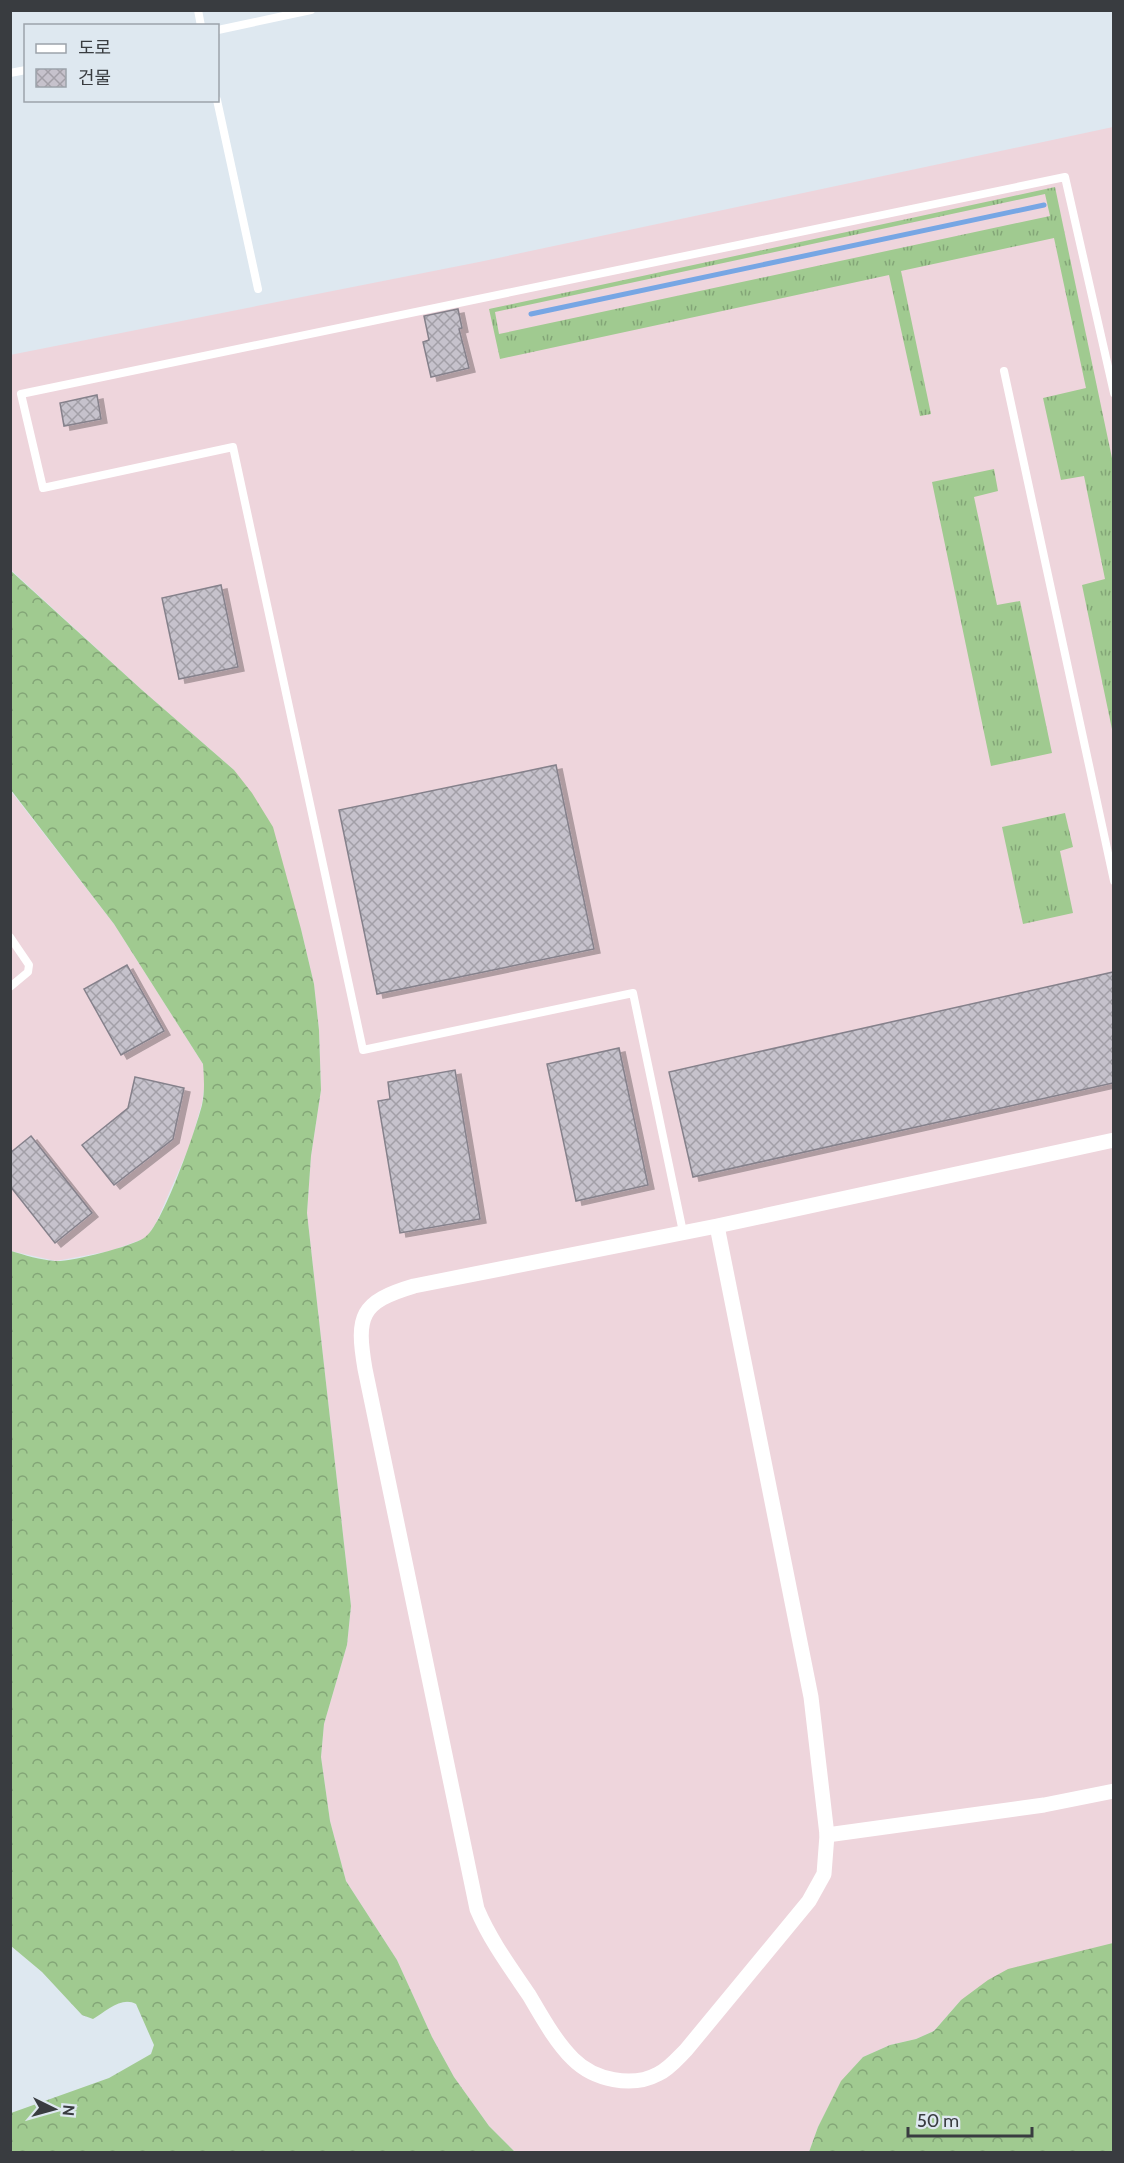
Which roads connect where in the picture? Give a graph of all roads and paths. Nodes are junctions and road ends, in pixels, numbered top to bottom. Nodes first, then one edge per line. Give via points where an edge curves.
1 (311, 10) edge
2 (219, 30) edge
3 (217, 102) edge
4 (258, 289) dead end
5 (1004, 371) dead end
6 (1113, 393) edge
7 (1113, 881) edge
8 (10, 937) edge
9 (10, 987) edge
10 (1113, 1140) edge
11 (717, 1226) junction
12 (683, 1232) junction
13 (1113, 1791) edge
14 (827, 1835) junction

1 - 2 lane
3 - 4 lane
5 - 7 lane
6 - 12 lane via 1065,177 21,394 43,488 233,447 363,1050 633,993
8 - 9 lane via 29,965 28,972
10 - 11 street
11 - 12 street
11 - 14 street via 803,1652
12 - 14 street via 414,1286 381,1298 363,1318 360,1329 365,1369 473,1895 492,1939 574,2060 614,2080 644,2079 668,2068 686,2050 809,1901 824,1874
13 - 14 street via 1044,1805

